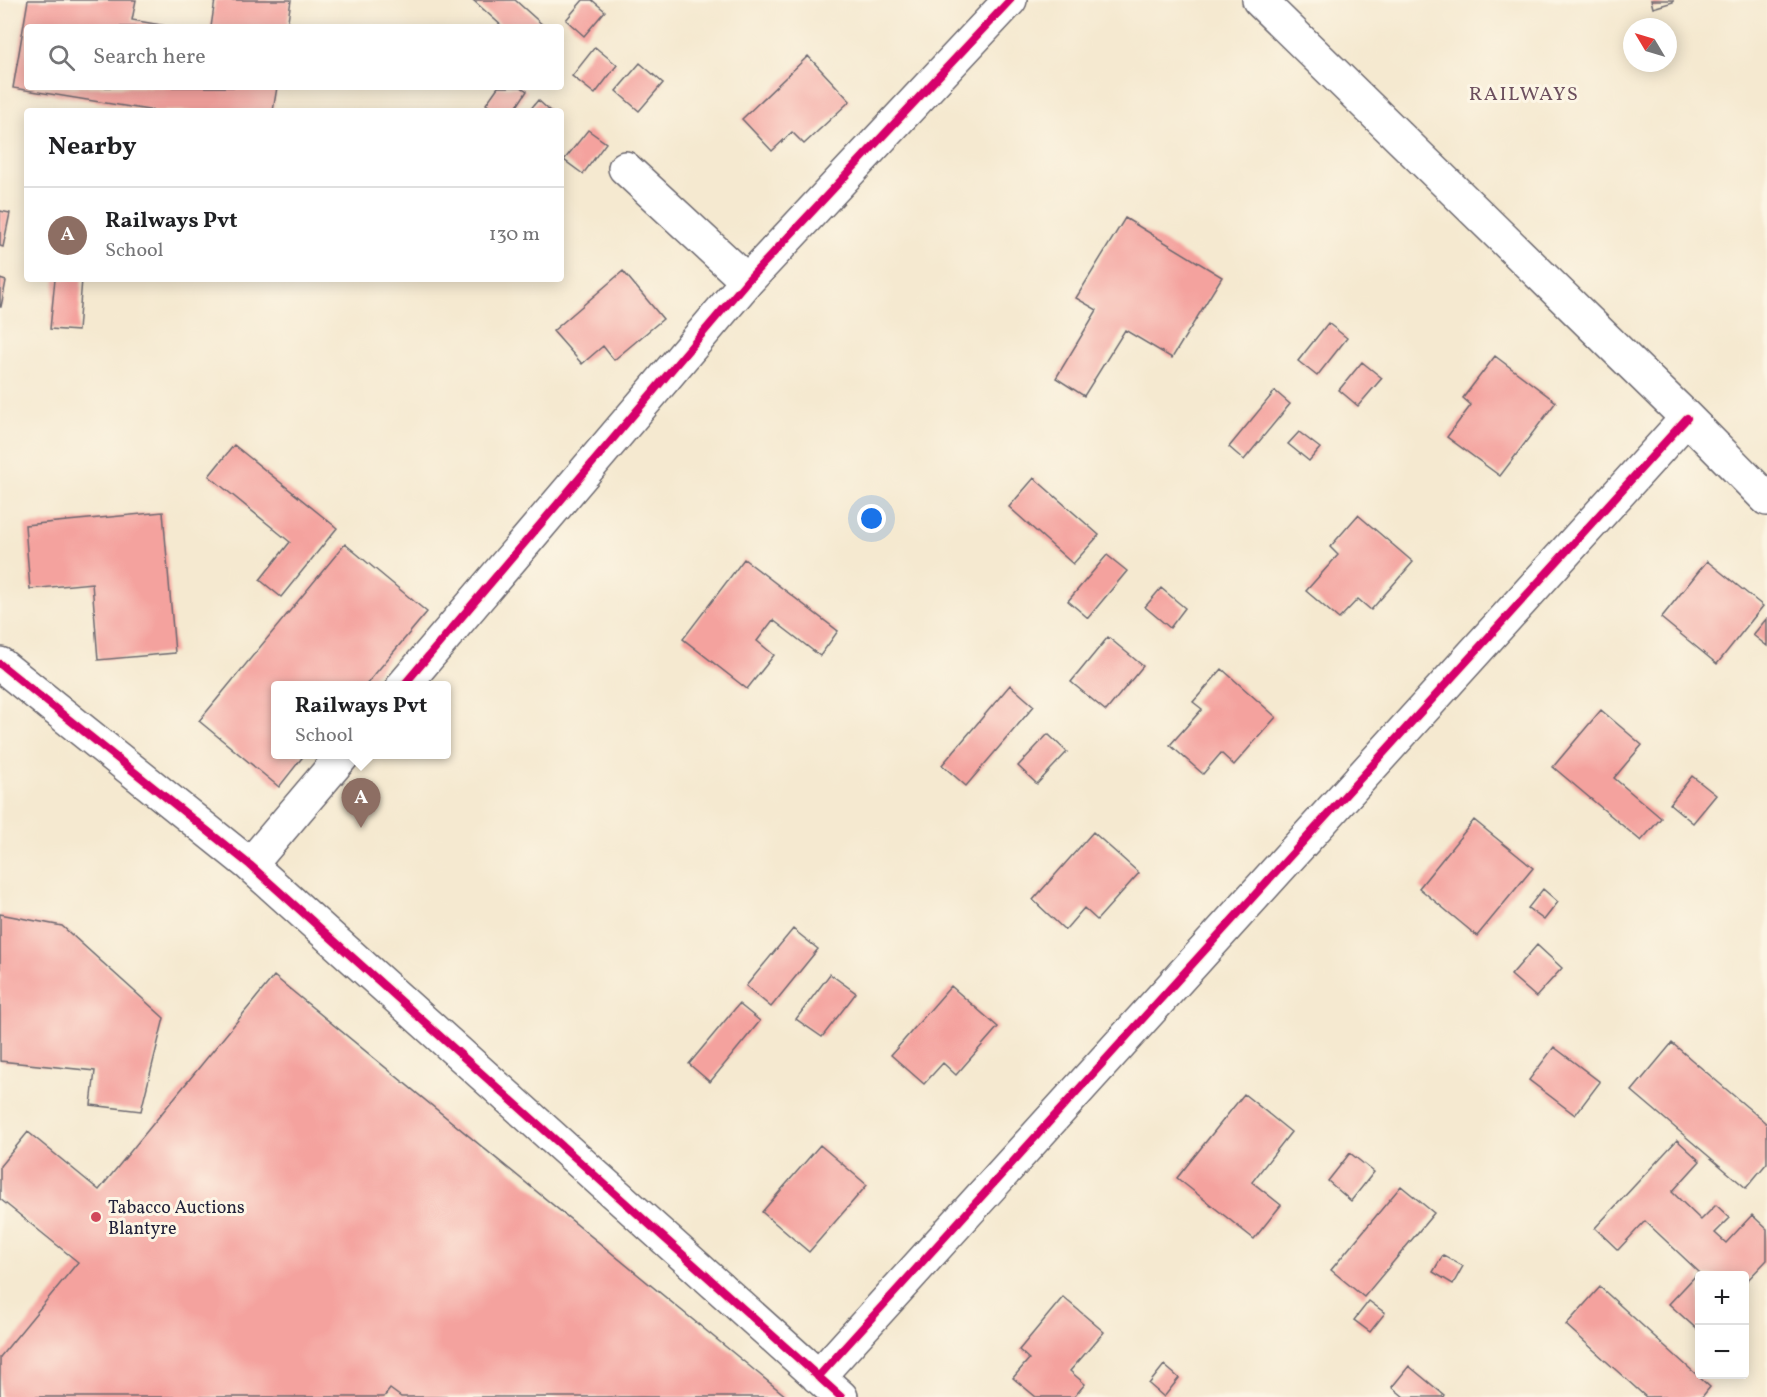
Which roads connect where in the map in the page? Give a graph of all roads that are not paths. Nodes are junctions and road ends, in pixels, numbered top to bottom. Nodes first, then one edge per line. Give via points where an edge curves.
1 (1010, 0) edge
2 (1259, 0) edge
3 (625, 168) dead end
4 (747, 281) junction
5 (1688, 418) junction
6 (1767, 499) edge
7 (0, 664) edge
8 (407, 681) edge
9 (340, 759) edge
10 (250, 865) junction
11 (829, 1387) edge

1 - 4 street
2 - 5 street
3 - 4 street
4 - 8 street
5 - 6 street
5 - 11 street
7 - 10 street
9 - 10 street
10 - 11 street

